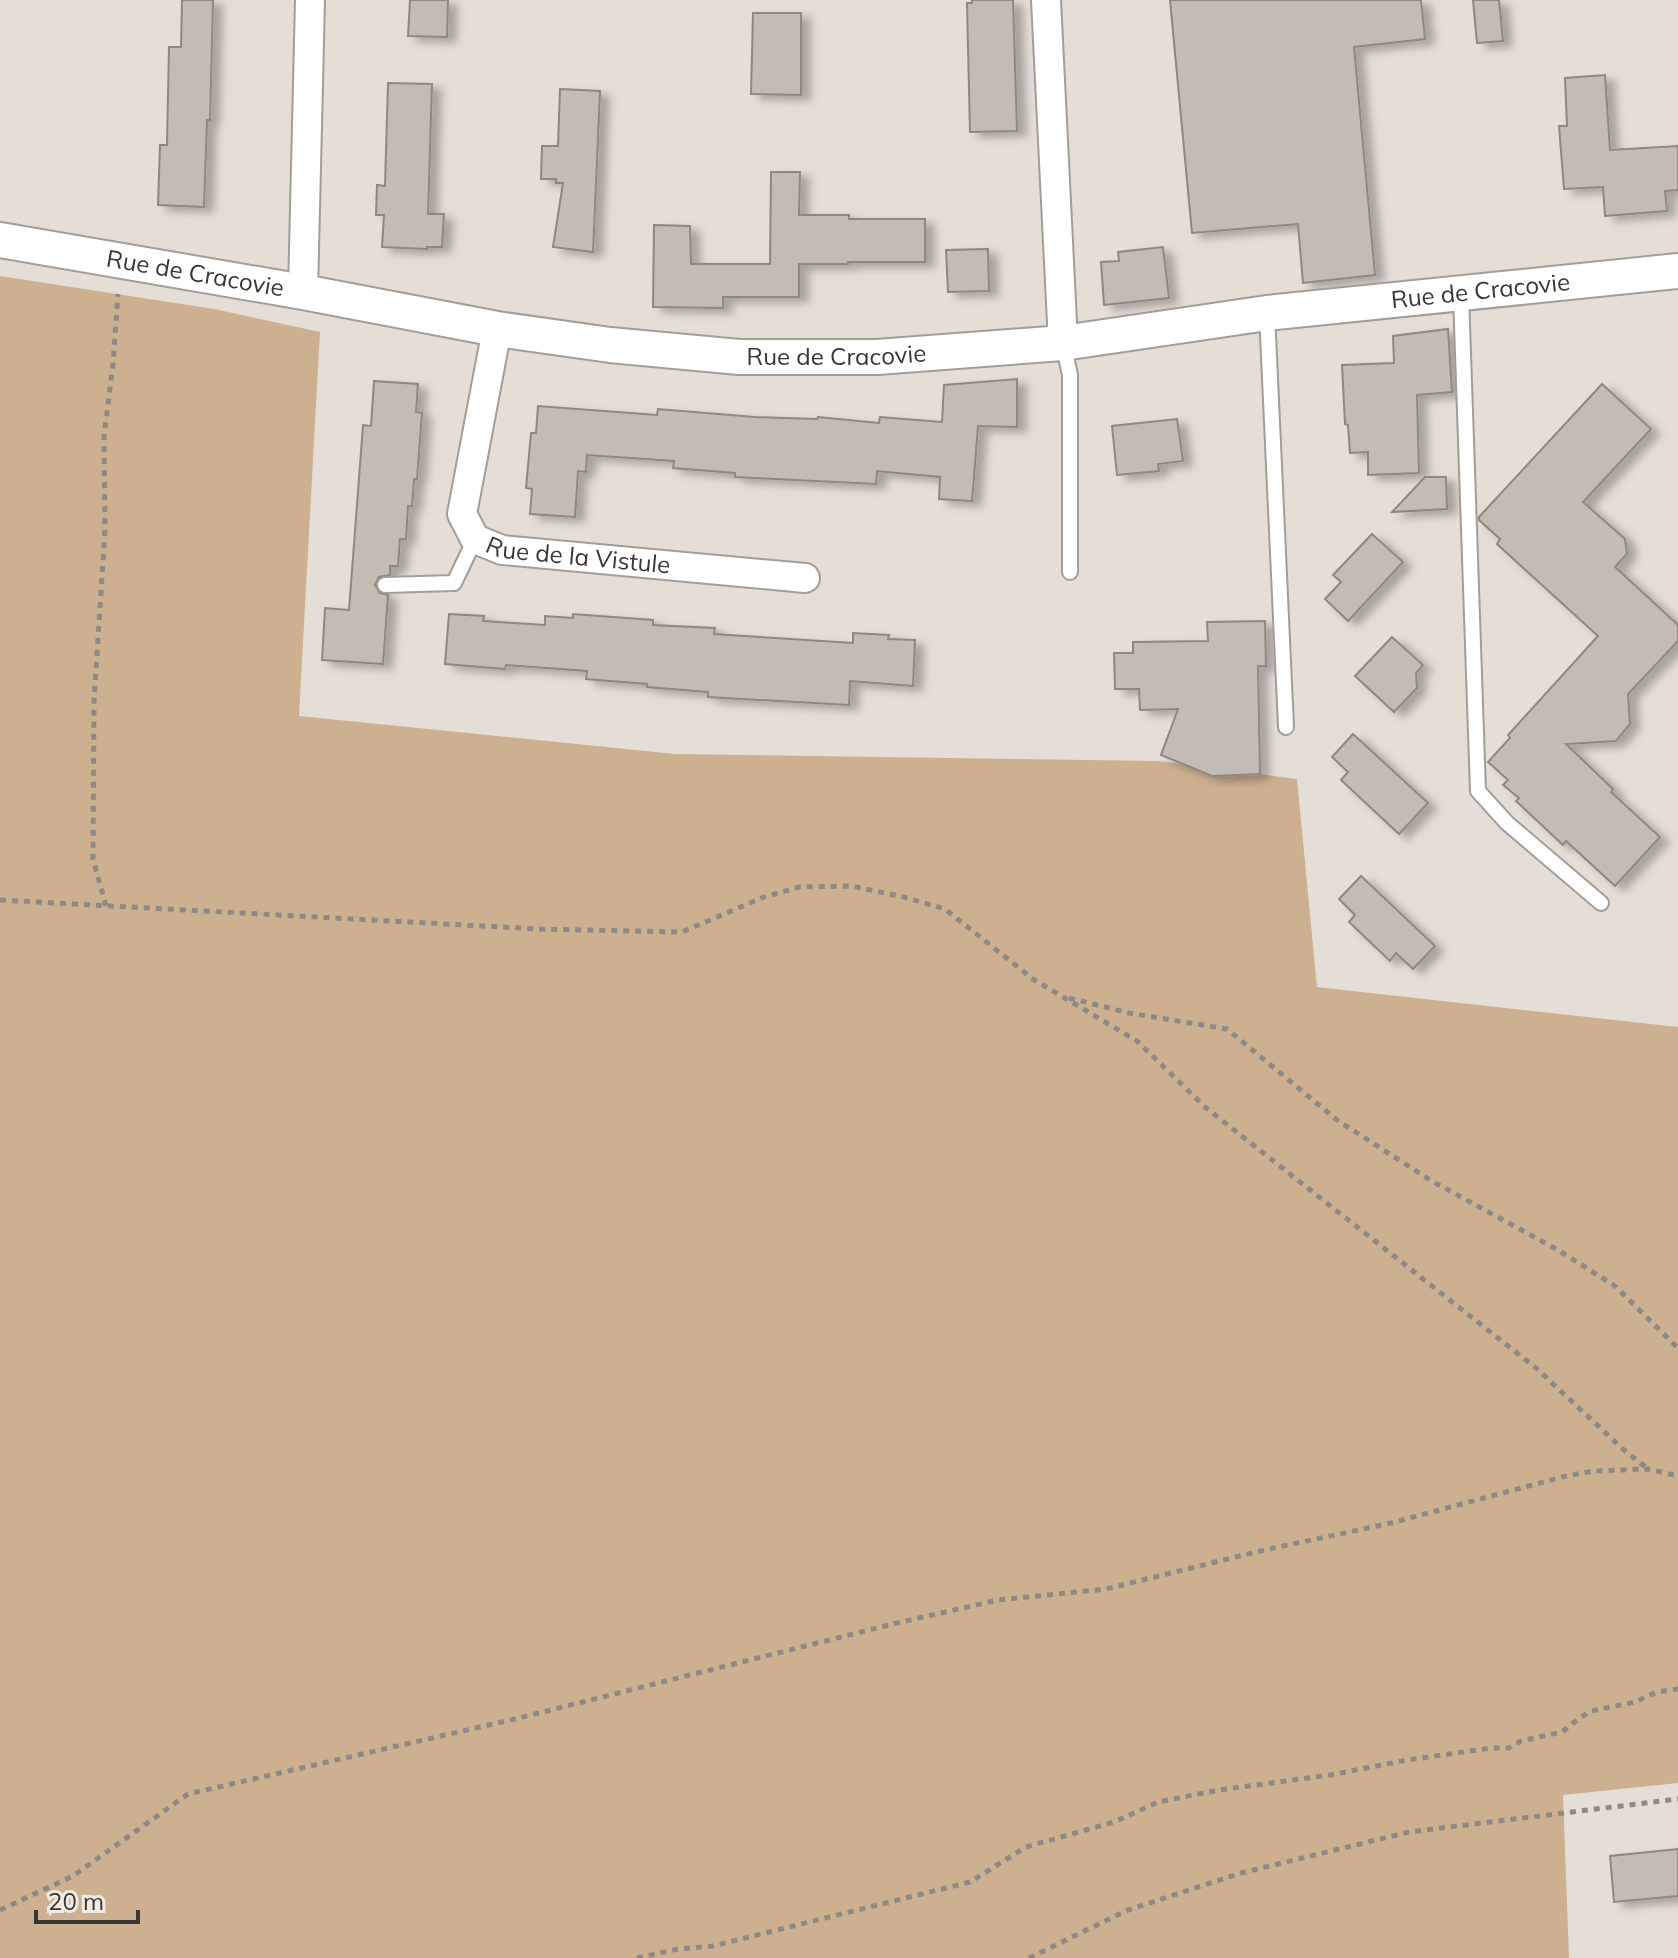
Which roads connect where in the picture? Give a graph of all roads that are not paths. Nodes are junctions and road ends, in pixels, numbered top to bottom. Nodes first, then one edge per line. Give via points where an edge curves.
1 (310, 0) edge
2 (1046, 0) edge
3 (0, 240) edge
4 (1678, 271) edge
5 (303, 292) junction
6 (1461, 294) junction
7 (1267, 313) junction
8 (497, 329) junction
9 (1063, 343) junction
10 (475, 539) junction
11 (1070, 572) dead end
12 (805, 578) dead end
13 (385, 585) dead end
14 (1286, 727) dead end
15 (1601, 903) dead end

1 - 5 street
2 - 9 street
3 - 5 street, Rue de Cracovie
4 - 6 street, Rue de Cracovie
5 - 8 street, Rue de Cracovie
6 - 7 street, Rue de Cracovie
6 - 15 lane via 1478,791 1507,823
7 - 9 street, Rue de Cracovie
7 - 14 lane
8 - 9 street, Rue de Cracovie via 739,357 877,357
8 - 10 street, Rue de la Vistule via 462,514
9 - 11 lane via 1070,375
10 - 12 street, Rue de la Vistule via 502,550
10 - 13 lane via 454,583

